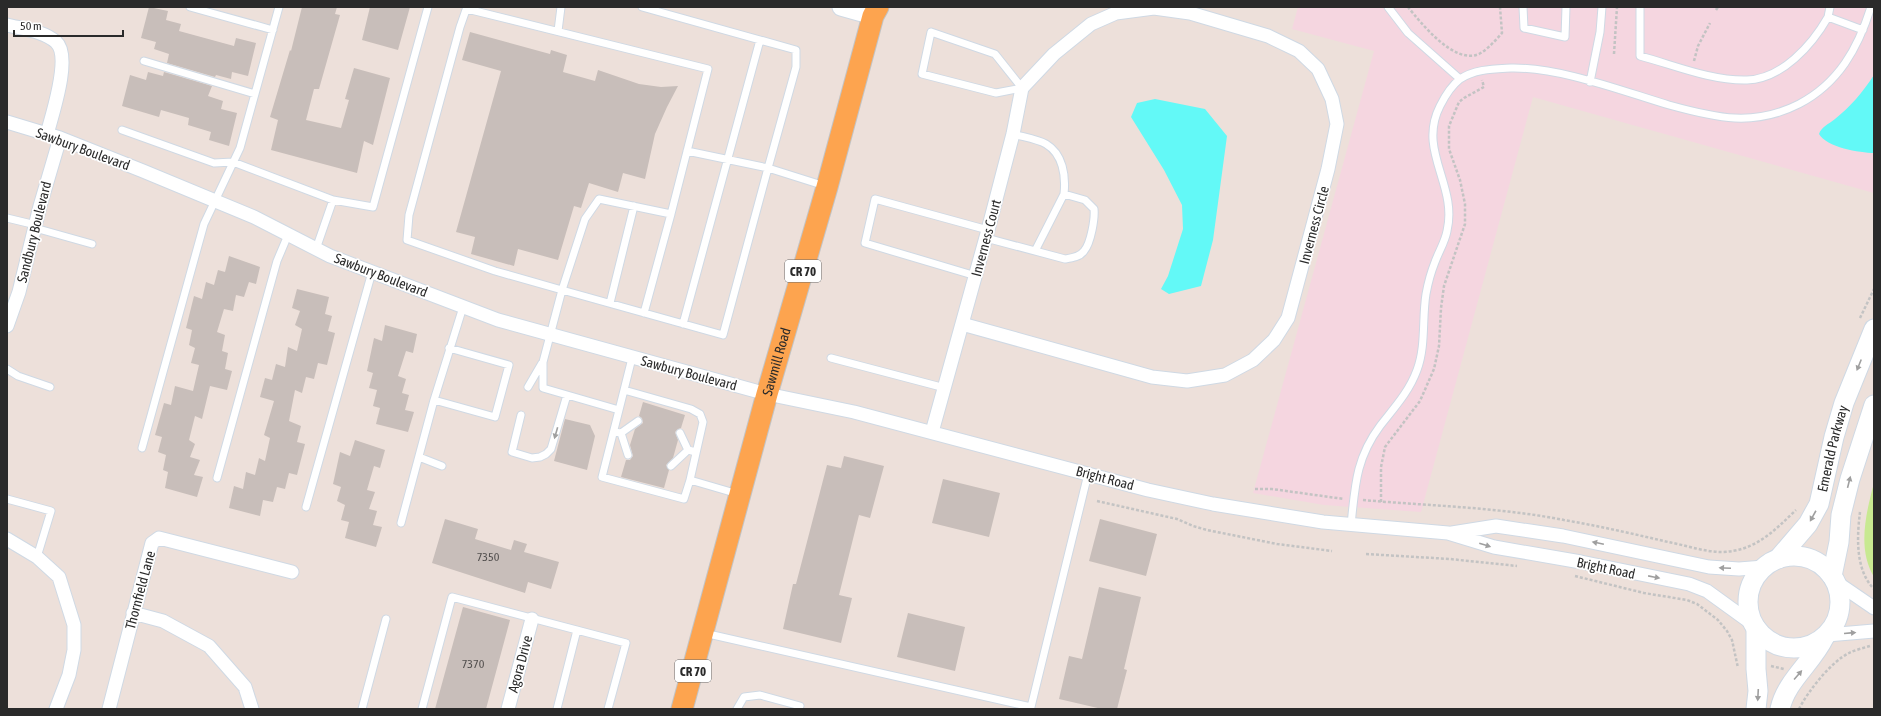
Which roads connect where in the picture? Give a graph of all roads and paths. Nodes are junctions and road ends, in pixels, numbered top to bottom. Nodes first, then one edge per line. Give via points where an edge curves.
1 (190, 7) edge
2 (280, 7) edge
3 (428, 7) edge
4 (561, 7) edge
5 (642, 7) edge
6 (841, 7) edge
7 (1388, 7) edge
8 (1408, 7) edge
9 (1500, 7) edge
10 (1523, 7) edge
11 (1566, 7) edge
12 (1602, 7) edge
13 (1618, 7) edge
14 (1640, 7) edge
15 (1718, 7) edge
16 (1830, 7) edge
17 (1871, 7) edge
18 (467, 8) edge
19 (874, 10) edge
20 (1716, 10) dead end
21 (1828, 17) junction
22 (1710, 23) dead end
23 (7, 24) edge
24 (273, 30) junction
25 (1863, 30) junction
26 (558, 31) junction
27 (760, 40) junction
28 (1614, 54) dead end
29 (1474, 55) junction
30 (1475, 60) dead end
31 (144, 61) dead end
32 (1694, 62) dead end
33 (1460, 79) junction
34 (1590, 82) junction
35 (1022, 88) junction
36 (255, 94) junction
37 (7, 122) edge
38 (122, 130) dead end
39 (47, 134) junction
40 (1013, 134) junction
41 (60, 138) junction
42 (687, 151) junction
43 (728, 160) junction
44 (233, 162) junction
45 (768, 168) junction
46 (827, 187) junction
47 (1064, 194) junction
48 (333, 200) junction
49 (214, 201) junction
50 (634, 206) junction
51 (671, 214) junction
52 (7, 218) edge
53 (35, 227) junction
54 (987, 234) junction
55 (288, 235) junction
56 (92, 244) dead end
57 (316, 249) junction
58 (1035, 251) junction
59 (372, 272) junction
60 (976, 276) junction
61 (562, 290) junction
62 (610, 303) junction
63 (463, 307) junction
64 (644, 313) junction
65 (683, 324) junction
66 (962, 324) junction
67 (7, 326) edge
68 (1874, 329) edge
69 (551, 335) junction
70 (449, 348) junction
71 (632, 358) junction
72 (831, 358) dead end
73 (543, 362) junction
74 (7, 369) edge
75 (528, 386) dead end
76 (50, 387) dead end
77 (945, 388) junction
78 (624, 390) junction
79 (767, 394) junction
80 (567, 395) junction
81 (434, 400) junction
82 (1874, 405) edge
83 (619, 410) junction
84 (520, 415) dead end
85 (638, 421) dead end
86 (932, 432) junction
87 (618, 433) junction
88 (680, 433) dead end
89 (142, 448) dead end
90 (688, 450) junction
91 (696, 452) junction
92 (628, 455) dead end
93 (419, 457) junction
94 (442, 466) dead end
95 (671, 466) dead end
96 (1088, 474) junction
97 (217, 478) dead end
98 (690, 480) junction
99 (1255, 489) dead end
100 (740, 494) junction
101 (1338, 498) dead end
102 (7, 499) edge
103 (1369, 500) dead end
104 (1097, 501) dead end
105 (306, 506) dead end
106 (1789, 516) dead end
107 (402, 523) dead end
108 (1351, 525) junction
109 (1858, 527) dead end
110 (1448, 533) junction
111 (7, 539) edge
112 (1332, 551) dead end
113 (1366, 554) dead end
114 (37, 557) junction
115 (1771, 563) junction
116 (1518, 566) dead end
117 (292, 572) dead end
118 (1571, 576) dead end
119 (1834, 579) junction
120 (1874, 589) edge
121 (1874, 608) edge
122 (134, 614) junction
123 (386, 619) dead end
124 (532, 619) junction
125 (1755, 626) junction
126 (577, 630) junction
127 (1874, 631) edge
128 (703, 633) junction
129 (1826, 636) junction
130 (1874, 646) edge
131 (1767, 667) dead end
132 (1739, 672) dead end
133 (1787, 672) dead end
134 (800, 706) dead end
135 (56, 709) edge
136 (109, 709) edge
137 (252, 709) edge
138 (362, 709) edge
139 (422, 709) edge
140 (508, 709) edge
141 (557, 709) edge
142 (608, 709) edge
143 (682, 709) edge
144 (737, 709) edge
145 (1756, 709) edge
146 (1780, 709) edge
147 (1799, 709) edge

1 - 24 lane
2 - 24 lane
3 - 48 lane via 373,207
4 - 26 lane
5 - 27 lane
6 - 19 street
7 - 33 lane via 1408,33
8 - 29 path via 1443,44 1460,53
9 - 29 path via 1502,34 1489,47
10 - 11 lane via 1524,28 1565,37
12 - 34 lane
13 - 28 path
14 - 21 lane via 1640,56 1735,80 1758,78 1791,62 1814,39
15 - 20 path
16 - 21 lane
17 - 25 lane
18 - 26 lane
18 - 61 lane via 409,215 407,240 495,271
19 - 46 main road, Sawmill Road / CR 70
21 - 25 lane
22 - 32 path via 1698,46
23 - 39 street via 48,36 57,43 62,53 63,64
24 - 36 lane
25 - 34 lane via 1848,60 1825,87 1793,107 1760,117 1743,119 1710,116
26 - 42 lane via 708,69
27 - 43 lane
27 - 45 lane via 796,50 796,67
29 - 30 path
31 - 36 lane
33 - 34 lane via 1479,71 1519,68 1542,70
33 - 108 lane via 1448,92 1433,124 1432,144 1448,196 1449,219 1429,279 1423,319 1422,354 1406,393 1379,427 1362,457 1355,485
35 - 35 lane via 996,92 922,74 931,32 995,54
35 - 40 street, Inverness Court
35 - 66 street, Inverness Circle via 1054,54 1091,24 1116,13 1154,8 1190,13 1268,36 1299,51 1318,69 1332,99 1337,124 1318,210 1288,318 1274,340 1253,360 1225,375 1187,381 1152,377
36 - 44 lane via 240,148
37 - 39 street, Sawbury Boulevard
38 - 44 lane via 214,163
39 - 41 street, Sawbury Boulevard
40 - 47 lane via 1046,144 1056,153 1066,180
40 - 54 street, Inverness Court
41 - 49 street, Sawbury Boulevard
41 - 53 street, Sandbury Boulevard
42 - 43 lane
42 - 51 lane
43 - 45 lane
43 - 65 lane
44 - 48 lane
44 - 49 lane
45 - 46 lane
45 - 65 lane via 723,335
46 - 79 main road, Sawmill Road / CR 70
47 - 58 lane
47 - 58 lane via 1085,200 1094,208 1095,219 1084,251 1075,258 1064,259
48 - 57 lane
49 - 55 street, Sawbury Boulevard via 254,217
49 - 89 lane via 204,224
50 - 51 lane
50 - 61 lane via 599,199 585,219
50 - 62 lane
51 - 64 lane
52 - 53 lane
53 - 56 lane
53 - 67 street, Sandbury Boulevard via 19,292
54 - 58 lane
54 - 60 street, Inverness Court
54 - 60 lane via 875,199 865,243
55 - 57 street, Sawbury Boulevard
55 - 97 lane via 277,260
57 - 59 street, Sawbury Boulevard
59 - 63 street, Sawbury Boulevard
59 - 105 lane
60 - 66 street, Inverness Court
61 - 62 lane
61 - 69 lane
62 - 64 lane
63 - 69 street, Sawbury Boulevard
63 - 70 lane
64 - 65 lane
66 - 77 street, Inverness Court
68 -> 115 main road, Emerald Parkway via 1844,404 1819,504 1808,524
69 - 71 street, Sawbury Boulevard
69 - 73 lane
70 - 81 lane
70 - 81 lane via 510,366 495,416
71 - 78 lane
71 - 79 street, Sawbury Boulevard
72 - 77 lane
73 - 75 lane
73 - 80 lane via 543,388
74 - 76 lane via 18,376
77 - 86 street, Inverness Court
78 - 83 lane
78 - 91 lane via 691,409 700,414 703,422
79 - 86 street, Bright Road
79 - 100 main road, Sawmill Road / CR 70
80 - 83 lane
80 -> 84 lane via 551,449 540,457 532,458 512,452
81 - 93 lane
119 -> 82 main road, Emerald Parkway via 1841,515
83 - 87 lane
85 - 87 lane
86 - 96 street, Bright Road
87 - 92 lane
87 - 98 lane via 602,477 684,499
88 - 90 lane
90 - 91 lane
90 - 95 lane
91 - 98 lane
93 - 94 lane
93 - 107 lane
96 - 108 street, Bright Road via 1213,504
96 - 128 lane via 1030,707
98 - 100 lane
99 - 101 path via 1272,488
100 - 128 main road, Sawmill Road / CR 70
102 - 114 lane via 51,511
103 - 106 path via 1519,512 1722,552 1756,544
104 - 112 path via 1177,519 1207,530 1277,544
108 - 110 street, Bright Road
109 - 120 path via 1862,567
115 -> 110 street, Bright Road via 1739,569 1709,567 1563,536 1496,526
110 -> 125 street, Bright Road via 1494,547 1689,584 1707,591
111 - 114 street
113 - 116 path
114 - 135 street via 59,577 74,625 74,650 69,675
115 - 119 main road via 1794,556 1805,557 1820,564
115 - 125 main road via 1754,579 1749,593 1749,609
117 - 122 street, Thornfield Lane via 159,538 152,543
118 - 132 path via 1697,604 1718,620 1727,631 1732,640
119 - 121 street
119 - 129 main road via 1840,595 1840,608 1835,625
122 - 136 street, Thornfield Lane
122 - 137 street via 163,621 209,646 245,687
123 - 138 lane
124 - 126 lane
124 - 139 lane via 452,597
124 - 140 street, Agora Drive
125 - 129 main road via 1770,642 1788,648 1808,647
125 -> 145 main road via 1758,691
126 - 141 lane
126 - 142 lane via 626,643
129 -> 127 street
128 - 143 main road, Sawmill Road / CR 70
146 -> 129 main road via 1787,690
130 - 147 path via 1848,654 1836,663 1810,690
131 - 133 path via 1778,666
134 - 144 lane via 760,695 744,697

